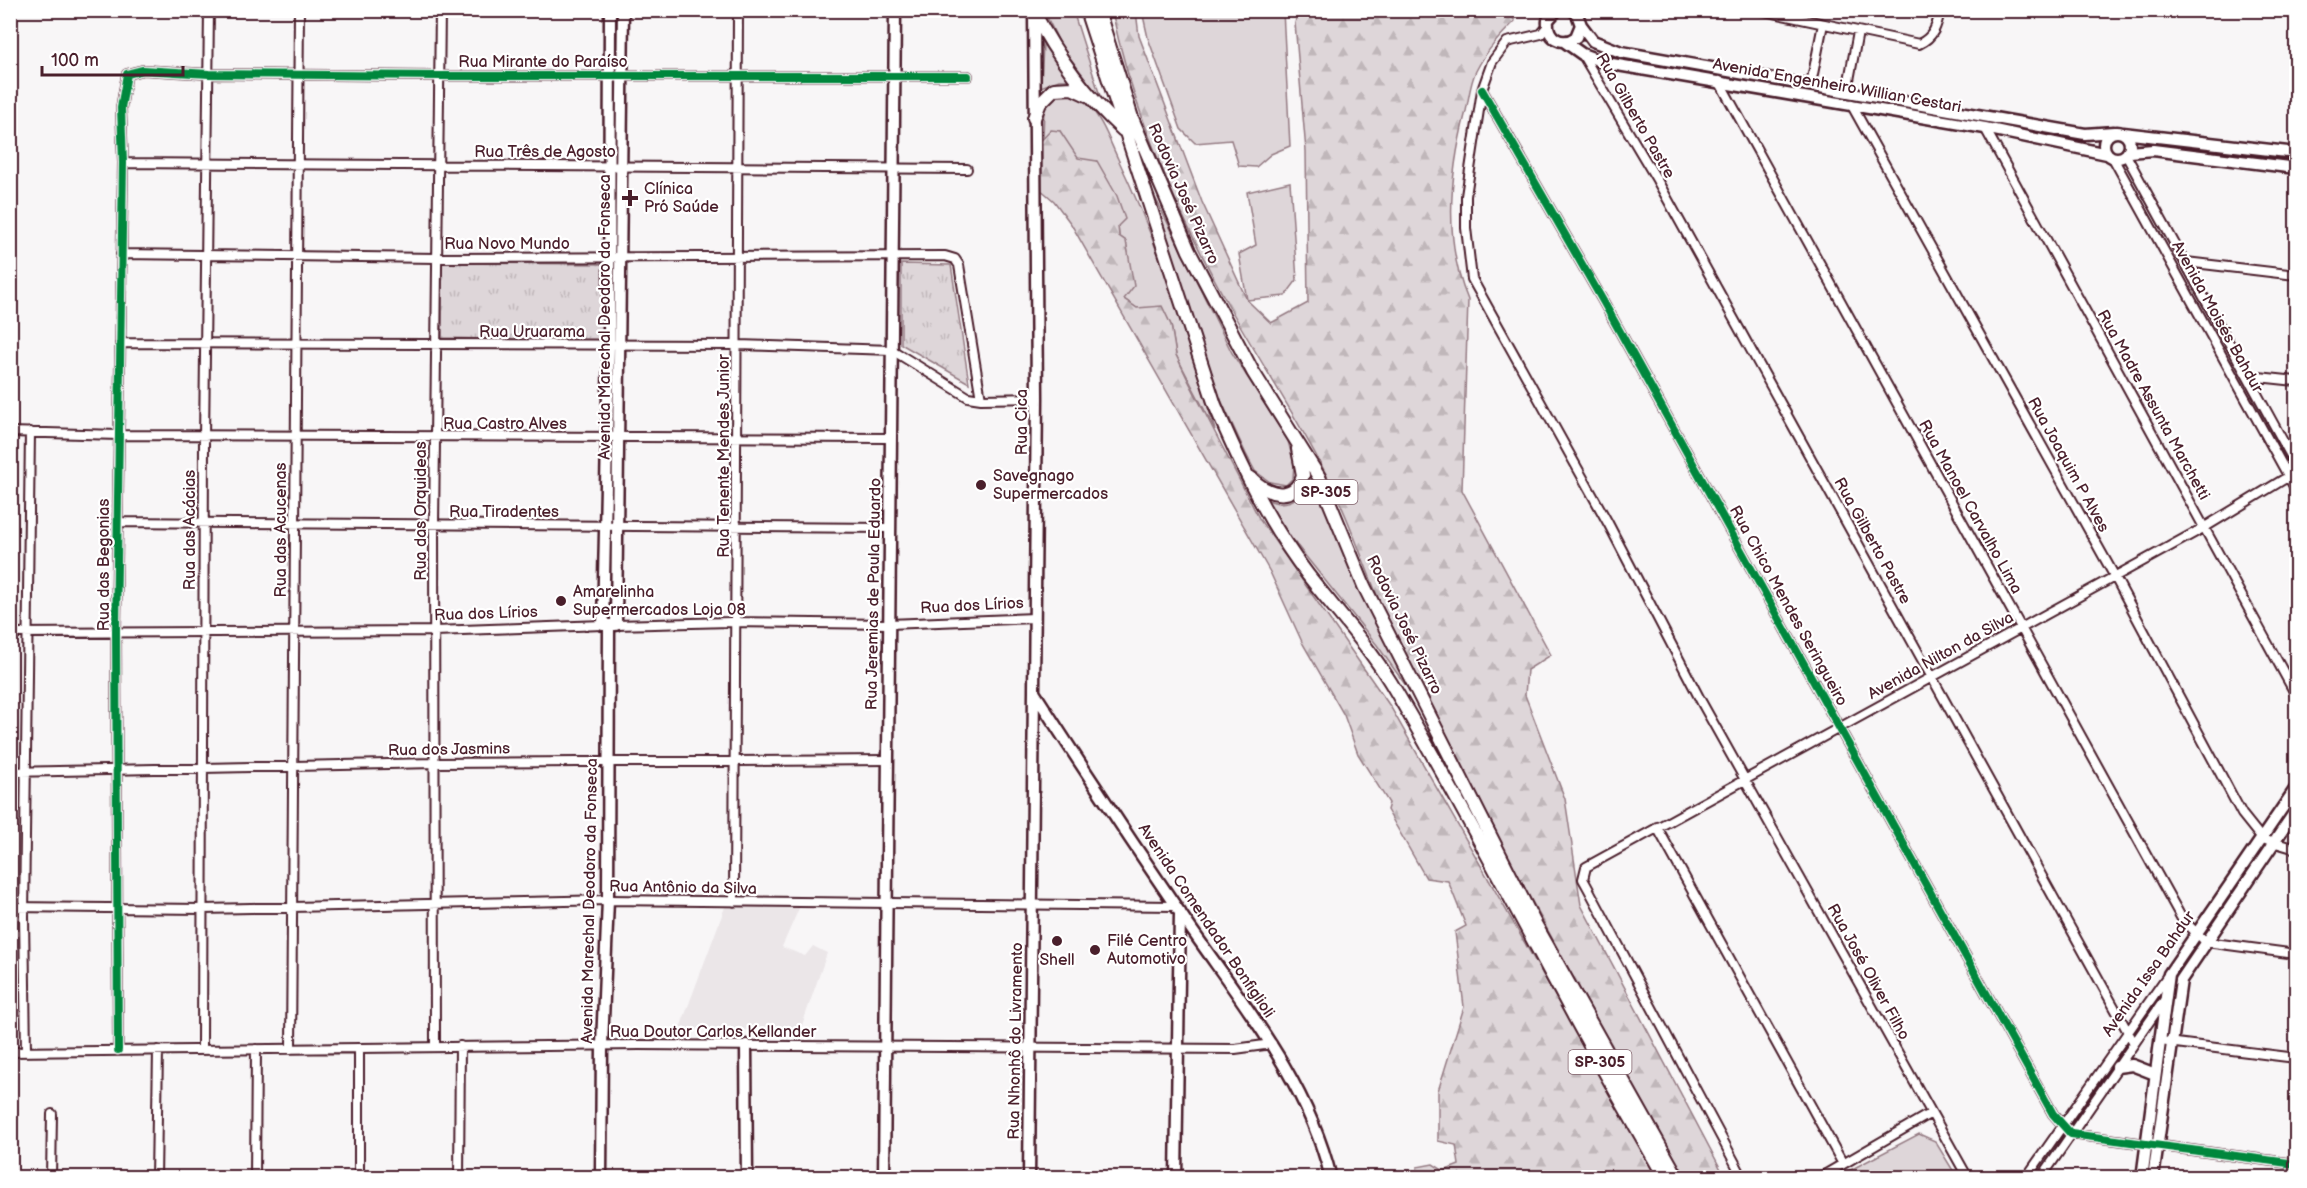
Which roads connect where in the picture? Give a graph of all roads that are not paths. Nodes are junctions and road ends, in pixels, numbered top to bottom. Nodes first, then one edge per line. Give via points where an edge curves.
1 (209, 10) edge
2 (299, 10) edge
3 (440, 10) edge
4 (610, 10) edge
5 (623, 10) edge
6 (738, 10) edge
7 (894, 10) edge
8 (1086, 10) edge
9 (1098, 10) edge
10 (1104, 10) edge
11 (1759, 10) edge
12 (1940, 10) edge
13 (1034, 11) edge
14 (1556, 11) edge
15 (1575, 12) edge
16 (1547, 19) edge
17 (1823, 24) junction
18 (1581, 26) junction
19 (1858, 32) junction
20 (1527, 37) junction
21 (1560, 41) junction
22 (1582, 54) junction
23 (209, 74) junction
24 (298, 74) junction
25 (609, 75) junction
26 (622, 75) junction
27 (737, 75) junction
28 (439, 76) junction
29 (894, 76) junction
30 (968, 76) dead end
31 (1719, 80) junction
32 (124, 81) joint
33 (1811, 84) junction
34 (1482, 90) junction
35 (1847, 91) junction
36 (1092, 98) junction
37 (1851, 104) junction
38 (1034, 118) junction
39 (1985, 128) junction
40 (2118, 132) junction
41 (1125, 133) junction
42 (2224, 146) junction
43 (2128, 153) junction
44 (2296, 153) edge
45 (1147, 156) junction
46 (2110, 156) junction
47 (2222, 159) junction
48 (123, 163) junction
49 (207, 164) junction
50 (297, 165) junction
51 (438, 165) junction
52 (608, 166) junction
53 (621, 166) junction
54 (736, 166) junction
55 (892, 168) junction
56 (2296, 168) edge
57 (967, 170) dead end
58 (121, 254) junction
59 (206, 254) junction
60 (295, 256) junction
61 (892, 256) junction
62 (608, 257) junction
63 (620, 257) junction
64 (737, 257) junction
65 (437, 258) junction
66 (2186, 262) junction
67 (2296, 275) edge
68 (120, 343) junction
69 (205, 344) junction
70 (295, 345) junction
71 (436, 345) junction
72 (738, 345) junction
73 (614, 346) junction
74 (892, 350) junction
75 (2249, 376) junction
76 (2296, 381) edge
77 (1037, 398) junction
78 (981, 399) junction
79 (1290, 428) junction
80 (10, 432) edge
81 (30, 432) junction
82 (204, 434) junction
83 (119, 435) junction
84 (294, 435) junction
85 (737, 436) junction
86 (435, 437) junction
87 (606, 437) junction
88 (619, 437) junction
89 (891, 438) junction
90 (2296, 465) edge
91 (1242, 468) junction
92 (2296, 472) edge
93 (2289, 477) junction
94 (2296, 490) edge
95 (117, 522) junction
96 (203, 524) junction
97 (294, 525) junction
98 (604, 525) junction
99 (618, 525) junction
100 (737, 525) junction
101 (434, 526) junction
102 (2205, 527) junction
103 (890, 528) junction
104 (2115, 577) junction
105 (1035, 618) junction
106 (737, 622) junction
107 (889, 624) junction
108 (609, 625) junction
109 (2022, 627) junction
110 (294, 630) junction
111 (116, 631) junction
112 (203, 631) junction
113 (435, 631) junction
114 (10, 633) edge
115 (26, 633) junction
116 (1932, 676) junction
117 (1034, 692) junction
118 (2296, 695) edge
119 (1034, 710) junction
120 (1840, 726) junction
121 (1063, 737) junction
122 (888, 760) junction
123 (609, 762) junction
124 (735, 762) junction
125 (435, 764) junction
126 (292, 768) junction
127 (202, 770) junction
128 (10, 772) edge
129 (25, 772) junction
130 (116, 772) junction
131 (1745, 778) junction
132 (2296, 788) edge
133 (2296, 810) edge
134 (1657, 827) junction
135 (2262, 839) junction
136 (2273, 844) junction
137 (2296, 849) edge
138 (608, 900) junction
139 (734, 902) junction
140 (887, 902) junction
141 (436, 903) junction
142 (24, 906) junction
143 (292, 906) junction
144 (1032, 906) junction
145 (10, 907) edge
146 (117, 909) junction
147 (203, 909) junction
148 (1178, 909) junction
149 (2195, 933) junction
150 (2206, 942) junction
151 (2296, 954) edge
152 (2169, 974) junction
153 (2181, 980) junction
154 (2167, 996) junction
155 (2127, 1032) junction
156 (2166, 1042) junction
157 (2134, 1043) junction
158 (1272, 1044) junction
159 (602, 1045) junction
160 (746, 1045) junction
161 (460, 1046) junction
162 (435, 1047) junction
163 (885, 1047) junction
164 (359, 1048) junction
165 (1178, 1048) junction
166 (202, 1049) junction
167 (255, 1049) junction
168 (291, 1049) junction
169 (1030, 1049) junction
170 (118, 1050) junction
171 (158, 1050) junction
172 (10, 1052) edge
173 (26, 1052) junction
174 (2296, 1058) edge
175 (2117, 1067) junction
176 (2155, 1074) junction
177 (1931, 1113) junction
178 (52, 1114) dead end
179 (2062, 1126) junction
180 (2071, 1134) junction
181 (2152, 1145) junction
182 (1843, 1164) junction
183 (2296, 1164) edge
184 (51, 1178) edge
185 (156, 1178) edge
186 (255, 1178) edge
187 (359, 1178) edge
188 (459, 1178) edge
189 (601, 1178) edge
190 (747, 1178) edge
191 (884, 1178) edge
192 (1029, 1178) edge
193 (1176, 1178) edge
194 (1331, 1178) edge
195 (1665, 1178) edge
196 (1678, 1178) edge
197 (1743, 1178) edge
198 (1819, 1178) edge
199 (1968, 1178) edge
200 (2026, 1178) edge
201 (2041, 1178) edge
202 (2142, 1178) edge
203 (2154, 1178) edge

1 - 23 street, Rua das Acácias
2 - 24 street, Rua das Acucenas
3 - 28 street, Rua das Orquideas
4 - 25 street, Avenida Marechal Deodoro da Fonseca
5 - 26 street, Avenida Marechal Deodoro da Fonseca
6 - 27 street, Rua Tenente Mendes Junior
7 - 29 street, Rua Jeremias de Paula Eduardo
8 - 41 main road, Rodovia José Pizarro
9 - 45 main road, Rodovia José Pizarro / SP-305
10 - 45 main road
11 - 17 street
12 - 19 street via 1934,32 1919,44
13 - 36 main road via 1057,54
13 - 38 street, Rua Cica
14 - 16 street
15 - 18 street
16 - 20 street, Rua José Oliver Filho via 1541,34
16 - 21 street
17 - 19 street
17 - 33 street
18 - 21 street via 1576,37
18 - 33 street, Avenida Engenheiro Willian Cestari via 1593,41 1621,52
19 - 35 street
20 - 21 street
20 - 34 street, Rua José Oliver Filho via 1507,42 1492,62
21 - 22 street, Avenida Engenheiro Willian Cestari
22 - 31 street, Avenida Engenheiro Willian Cestari via 1606,63
22 - 116 street, Rua Gilberto Pastre via 1657,180
23 - 24 street, Rua Mirante do Paraíso
23 - 32 street, Rua Mirante do Paraíso via 143,70 132,72
23 - 49 street, Rua das Acácias
24 - 28 street, Rua Mirante do Paraíso
24 - 50 street, Rua das Acucenas
25 - 26 street, Rua Mirante do Paraíso
25 - 28 street, Rua Mirante do Paraíso
25 - 52 street, Avenida Marechal Deodoro da Fonseca
26 - 27 street, Rua Mirante do Paraíso
26 - 53 street, Avenida Marechal Deodoro da Fonseca
27 - 29 street, Rua Mirante do Paraíso
27 - 54 street, Rua Tenente Mendes Junior
28 - 51 street, Rua das Orquideas
29 - 30 street, Rua Mirante do Paraíso
29 - 55 street, Rua Jeremias de Paula Eduardo
31 - 37 street, Avenida Engenheiro Willian Cestari
31 - 109 street, Rua Manoel Carvalho Lima
32 - 48 street, Rua das Begonias
33 - 35 street, Avenida Engenheiro Willian Cestari
34 - 120 street, Rua Chico Mendes Seringueiro
34 - 131 street, Rua José Oliver Filho via 1466,196 1472,279
35 - 40 street, Avenida Engenheiro Willian Cestari via 2093,135
36 - 38 main road via 1072,88 1054,89
36 - 41 main road
37 - 39 street, Avenida Engenheiro Willian Cestari
37 - 104 street, Rua Joaquim P Alves
38 - 77 street, Rua Cica
39 - 46 street, Avenida Engenheiro Willian Cestari
39 - 102 street, Rua Madre Assunta Marchetti
40 - 42 street, Avenida Engenheiro Willian Cestari
40 - 43 street via 2129,139
40 - 46 street via 2104,141
41 - 91 main road, Rodovia José Pizarro via 1215,405
42 - 44 street, Avenida Engenheiro Willian Cestari
42 - 47 street
43 - 46 street
43 - 47 street via 2143,149
43 - 66 street, Avenida Moisés Bahdur
45 - 79 main road, Rodovia José Pizarro / SP-305 via 1201,276 1253,372
46 - 93 street, Avenida Moisés Bahdur
47 - 56 street
48 - 49 street, Rua Três de Agosto
48 - 58 street, Rua das Begonias
49 - 50 street, Rua Três de Agosto
49 - 59 street, Rua das Acácias
50 - 51 street, Rua Três de Agosto
50 - 60 street, Rua das Acucenas
51 - 52 street, Rua Três de Agosto
51 - 65 street, Rua das Orquideas
52 - 53 street, Rua Três de Agosto
52 - 62 street, Avenida Marechal Deodoro da Fonseca
53 - 54 street, Rua Três de Agosto
53 - 63 street, Avenida Marechal Deodoro da Fonseca
54 - 55 street, Rua Três de Agosto
54 - 64 street, Rua Tenente Mendes Junior
55 - 57 street, Rua Três de Agosto
55 - 61 street, Rua Jeremias de Paula Eduardo
58 - 59 street, Rua Novo Mundo
58 - 68 street, Rua das Begonias
59 - 60 street, Rua Novo Mundo
59 - 69 street, Rua das Acácias
60 - 65 street, Rua Novo Mundo
60 - 70 street, Rua das Acucenas
61 - 64 street, Rua Novo Mundo
61 - 74 street, Rua Jeremias de Paula Eduardo
61 - 78 street, Rua Novo Mundo via 945,256 959,265
62 - 63 street, Rua Novo Mundo
62 - 65 street, Rua Novo Mundo
62 - 73 street, Avenida Marechal Deodoro da Fonseca
63 - 64 street, Rua Novo Mundo
63 - 73 street, Avenida Marechal Deodoro da Fonseca
64 - 72 street, Rua Tenente Mendes Junior
65 - 71 street, Rua das Orquideas
66 - 67 street
66 - 75 street, Avenida Moisés Bahdur
68 - 69 street, Rua Uruarama
68 - 83 street, Rua das Begonias
69 - 70 street, Rua Uruarama
69 - 82 street, Rua das Acácias
70 - 71 street, Rua Uruarama
70 - 84 street, Rua das Acucenas
71 - 73 street, Rua Uruarama
71 - 86 street, Rua das Orquideas
72 - 73 street, Rua Uruarama
72 - 74 street, Rua Uruarama
72 - 85 street, Rua Tenente Mendes Junior
73 - 87 street, Avenida Marechal Deodoro da Fonseca
73 - 88 street, Avenida Marechal Deodoro da Fonseca
74 - 78 street, Rua Uruarama via 968,397
74 - 89 street, Rua Jeremias de Paula Eduardo
75 - 76 street
75 - 90 street, Avenida Moisés Bahdur
77 - 78 street, Rua Uruarama
77 - 105 street, Rua Cica
79 - 91 main road via 1303,468 1300,483 1293,491 1268,491
79 - 196 main road, Rodovia José Pizarro / SP-305 via 1323,486 1364,586 1534,922
80 - 81 street, Rua Castro Alves
81 - 83 street, Rua Castro Alves
81 - 115 street
82 - 83 street, Rua Castro Alves
82 - 84 street, Rua Castro Alves
82 - 96 street, Rua das Acácias
83 - 95 street, Rua das Begonias
84 - 86 street, Rua Castro Alves
84 - 97 street, Rua das Acucenas
85 - 88 street, Rua Castro Alves
85 - 89 street, Rua Castro Alves
85 - 100 street, Rua Tenente Mendes Junior
86 - 87 street, Rua Castro Alves
86 - 101 street, Rua das Orquideas
87 - 88 street, Rua Castro Alves
87 - 98 street, Avenida Marechal Deodoro da Fonseca
88 - 99 street, Avenida Marechal Deodoro da Fonseca
89 - 103 street, Rua Jeremias de Paula Eduardo
91 - 195 main road, Rodovia José Pizarro / SP-305 via 1268,517 1308,575 1390,682
92 - 93 street, Avenida Nilton da Silva
93 - 94 street, Avenida Moisés Bahdur
93 - 102 street, Avenida Nilton da Silva
95 - 96 street, Rua Tiradentes
95 - 111 street, Rua das Begonias
96 - 97 street, Rua Tiradentes
96 - 112 street, Rua das Acácias
97 - 101 street, Rua Tiradentes
97 - 110 street, Rua das Acucenas
98 - 99 street, Rua Tiradentes
98 - 101 street, Rua Tiradentes
98 - 108 street, Avenida Marechal Deodoro da Fonseca
99 - 100 street, Rua Tiradentes
99 - 108 street, Avenida Marechal Deodoro da Fonseca
100 - 103 street, Rua Tiradentes
100 - 106 street, Rua Tenente Mendes Junior
101 - 113 street, Rua das Orquideas
102 - 104 street, Avenida Nilton da Silva
102 - 118 street, Rua Madre Assunta Marchetti
103 - 107 street, Rua Jeremias de Paula Eduardo
104 - 109 street, Avenida Nilton da Silva
104 - 135 street, Rua Joaquim P Alves via 2242,814
105 - 107 street, Rua dos Lírios
105 - 117 street, Rua Cica
106 - 107 street, Rua dos Lírios
106 - 108 street, Rua dos Lírios
106 - 124 street, Rua Tenente Mendes Junior
107 - 122 street, Rua Jeremias de Paula Eduardo
108 - 113 street, Rua dos Lírios
108 - 123 street, Avenida Marechal Deodoro da Fonseca
109 - 116 street, Avenida Nilton da Silva
109 - 149 street, Rua Manoel Carvalho Lima via 2182,919
110 - 112 street, Rua dos Lírios
110 - 113 street, Rua dos Lírios
110 - 126 street, Rua das Acucenas
111 - 112 street, Rua dos Lírios
111 - 115 street, Rua dos Lírios
111 - 130 street, Rua das Begonias
112 - 127 street, Rua das Acácias
113 - 125 street, Rua das Orquideas
114 - 115 street, Rua dos Lírios
115 - 129 street
116 - 120 street, Avenida Nilton da Silva
116 - 155 street, Rua Gilberto Pastre
117 - 119 street, Rua Cica
117 - 121 street, Avenida Comendador Bonfiglioli
119 - 121 street via 1041,710
119 - 144 street, Rua Cica
120 - 131 street, Avenida Nilton da Silva
120 - 179 street, Rua Chico Mendes Seringueiro
121 - 148 street, Avenida Comendador Bonfiglioli
122 - 124 street, Rua dos Jasmins
122 - 140 street, Rua Jeremias de Paula Eduardo
123 - 124 street, Rua dos Jasmins
123 - 125 street, Rua dos Jasmins
123 - 138 street, Avenida Marechal Deodoro da Fonseca
124 - 139 street, Rua Tenente Mendes Junior
125 - 126 street, Rua dos Jasmins
125 - 141 street, Rua das Orquideas
126 - 127 street, Rua dos Jasmins
126 - 143 street, Rua das Acucenas
127 - 130 street, Rua dos Jasmins
127 - 147 street, Rua das Acácias
128 - 129 street, Rua dos Jasmins
129 - 130 street, Rua dos Jasmins
129 - 142 street
130 - 146 street, Rua das Begonias
131 - 134 street, Avenida Nilton da Silva
131 - 177 street, Rua José Oliver Filho
132 - 135 street, Avenida Issa Bahdur
133 - 136 street, Avenida Issa Bahdur
134 - 182 street
134 - 197 street, Avenida Nilton da Silva via 1590,862 1583,874
135 - 136 street
135 - 149 street, Avenida Issa Bahdur
136 - 137 street
136 - 150 street, Avenida Issa Bahdur
138 - 139 street, Rua Antônio da Silva
138 - 141 street, Rua Antônio da Silva
138 - 159 street, Avenida Marechal Deodoro da Fonseca
139 - 140 street, Rua Antônio da Silva
140 - 144 street, Rua Antônio da Silva
140 - 163 street, Rua Jeremias de Paula Eduardo
141 - 143 street, Rua Antônio da Silva
141 - 162 street, Rua das Orquideas
142 - 145 street, Rua Antônio da Silva
142 - 146 street, Rua Antônio da Silva
142 - 173 street
143 - 147 street, Rua Antônio da Silva
143 - 168 street, Rua das Acucenas
144 - 148 street, Rua Antônio da Silva
144 - 169 street, Rua Nhonhô do Livramento
146 - 147 street, Rua Antônio da Silva
146 - 170 street, Rua das Begonias
147 - 166 street, Rua das Acácias
148 - 158 street, Avenida Comendador Bonfiglioli
148 - 165 street
149 - 150 street, Rua Manoel Carvalho Lima
149 - 152 street, Avenida Issa Bahdur
150 - 151 street
150 - 153 street, Avenida Issa Bahdur
152 - 154 street
152 - 155 street, Avenida Issa Bahdur
153 - 154 street, Avenida Issa Bahdur
153 - 156 street
154 - 156 street
154 - 157 street, Avenida Issa Bahdur
155 - 157 street, Rua Gilberto Pastre
155 - 179 street, Avenida Issa Bahdur
156 - 174 street
156 - 176 street
156 - 181 street
157 - 175 street, Avenida Issa Bahdur
158 - 165 street, Rua Doutor Carlos Kellander via 1235,1049
158 - 194 street, Avenida Comendador Bonfiglioli via 1313,1119
159 - 160 street, Rua Doutor Carlos Kellander
159 - 161 street, Rua Doutor Carlos Kellander
159 - 189 street, Avenida Marechal Deodoro da Fonseca
160 - 163 street, Rua Doutor Carlos Kellander
160 - 190 street
161 - 162 street, Rua Doutor Carlos Kellander
161 - 188 street
162 - 164 street, Rua Doutor Carlos Kellander
163 - 169 street, Rua Doutor Carlos Kellander
163 - 191 street, Rua Jeremias de Paula Eduardo
164 - 168 street, Rua Doutor Carlos Kellander
164 - 187 street
165 - 169 street, Rua Doutor Carlos Kellander
165 - 193 street
166 - 167 street, Rua Doutor Carlos Kellander
166 - 171 street, Rua Doutor Carlos Kellander
167 - 168 street, Rua Doutor Carlos Kellander
167 - 186 street
169 - 192 street, Rua Nhonhô do Livramento
170 - 171 street, Rua Doutor Carlos Kellander
170 - 173 street, Rua Doutor Carlos Kellander
171 - 185 street
172 - 173 street, Rua Doutor Carlos Kellander
175 - 176 street via 2133,1065
175 - 180 street, Avenida Issa Bahdur
176 - 181 street
177 - 182 street
177 - 199 street, Rua José Oliver Filho
178 - 184 street
179 - 180 street, Rua Chico Mendes Seringueiro
179 - 200 street, Avenida Issa Bahdur
180 - 181 street
180 - 201 street, Avenida Issa Bahdur
181 - 183 street
181 - 202 street
181 - 203 street
182 - 198 street

